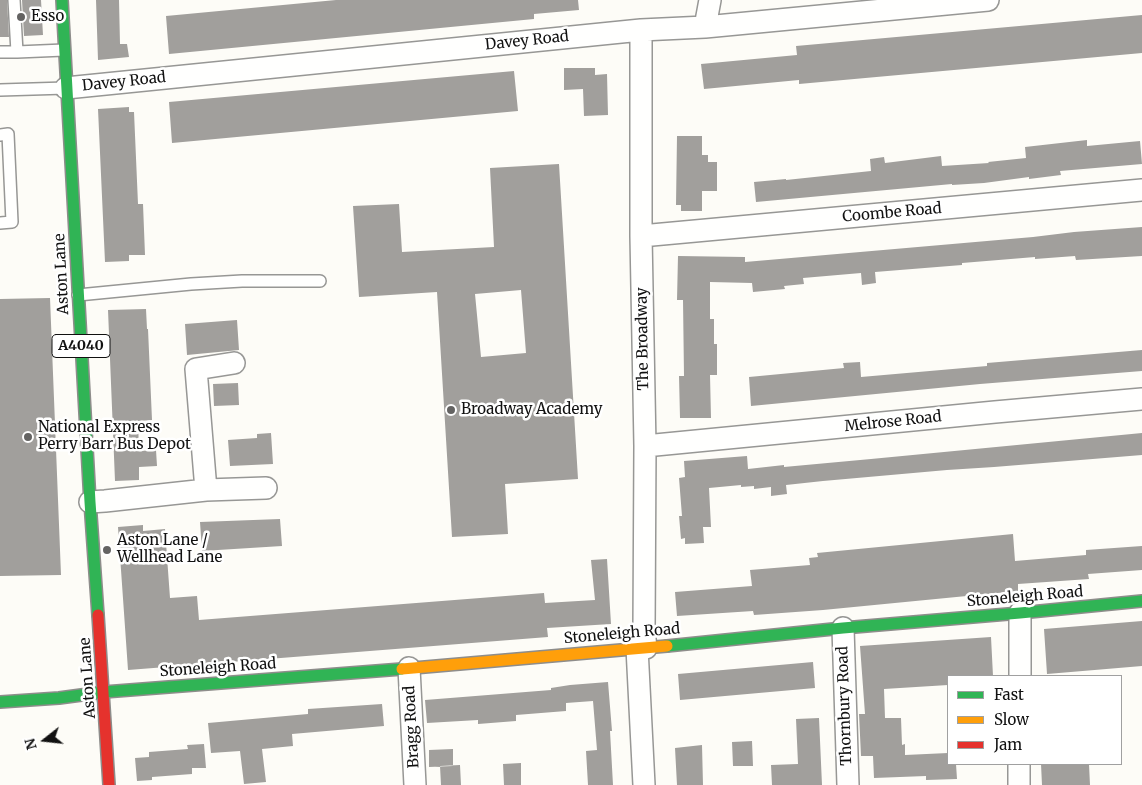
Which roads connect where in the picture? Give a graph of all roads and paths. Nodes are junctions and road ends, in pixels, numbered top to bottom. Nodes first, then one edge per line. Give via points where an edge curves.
1 (14, 0) edge
2 (62, 0) edge
3 (710, 0) edge
4 (978, 1) edge
5 (705, 27) junction
6 (641, 30) junction
7 (64, 50) junction
8 (0, 52) edge
9 (17, 52) junction
10 (66, 88) junction
11 (0, 90) edge
12 (0, 134) edge
13 (1142, 190) edge
14 (0, 223) edge
15 (641, 236) junction
16 (320, 281) dead end
17 (78, 294) junction
18 (234, 364) dead end
19 (1142, 399) edge
20 (645, 446) junction
21 (266, 488) dead end
22 (206, 490) junction
23 (90, 502) junction
24 (1142, 601) edge
25 (1020, 612) junction
26 (843, 628) junction
27 (641, 648) junction
28 (409, 668) junction
29 (1020, 675) edge
30 (104, 692) junction
31 (0, 702) edge
32 (1019, 765) edge
33 (109, 785) edge
34 (414, 785) edge
35 (644, 785) edge
36 (848, 785) edge
37 (1019, 785) edge

1 - 9 lane
2 - 7 street, Aston Lane / A4040
3 - 5 street
4 - 5 street, Davey Road
5 - 6 street, Davey Road
6 - 10 street, Davey Road
6 - 15 street, The Broadway
7 - 9 lane
7 - 10 street, Aston Lane / A4040
8 - 9 lane
10 - 11 lane
10 - 17 street, Aston Lane / A4040
12 - 14 lane via 8,134 12,222
13 - 15 street, Coombe Road
15 - 20 street, The Broadway
16 - 17 lane via 242,281
17 - 23 street, Aston Lane / A4040
18 - 22 street via 196,369
19 - 20 street, Melrose Road
20 - 27 street, The Broadway via 644,630
21 - 22 street
22 - 23 street
23 - 30 street, Aston Lane / A4040
24 - 25 street, Stoneleigh Road
25 - 26 street, Stoneleigh Road
25 - 29 street
26 - 27 street, Stoneleigh Road
26 - 36 street, Thornbury Road
27 - 28 street, Stoneleigh Road
27 - 35 street, The Broadway
28 - 30 street, Stoneleigh Road
28 - 34 street, Bragg Road
30 - 31 street, Stoneleigh Road
30 - 33 street, Aston Lane / A4040
32 - 37 street

